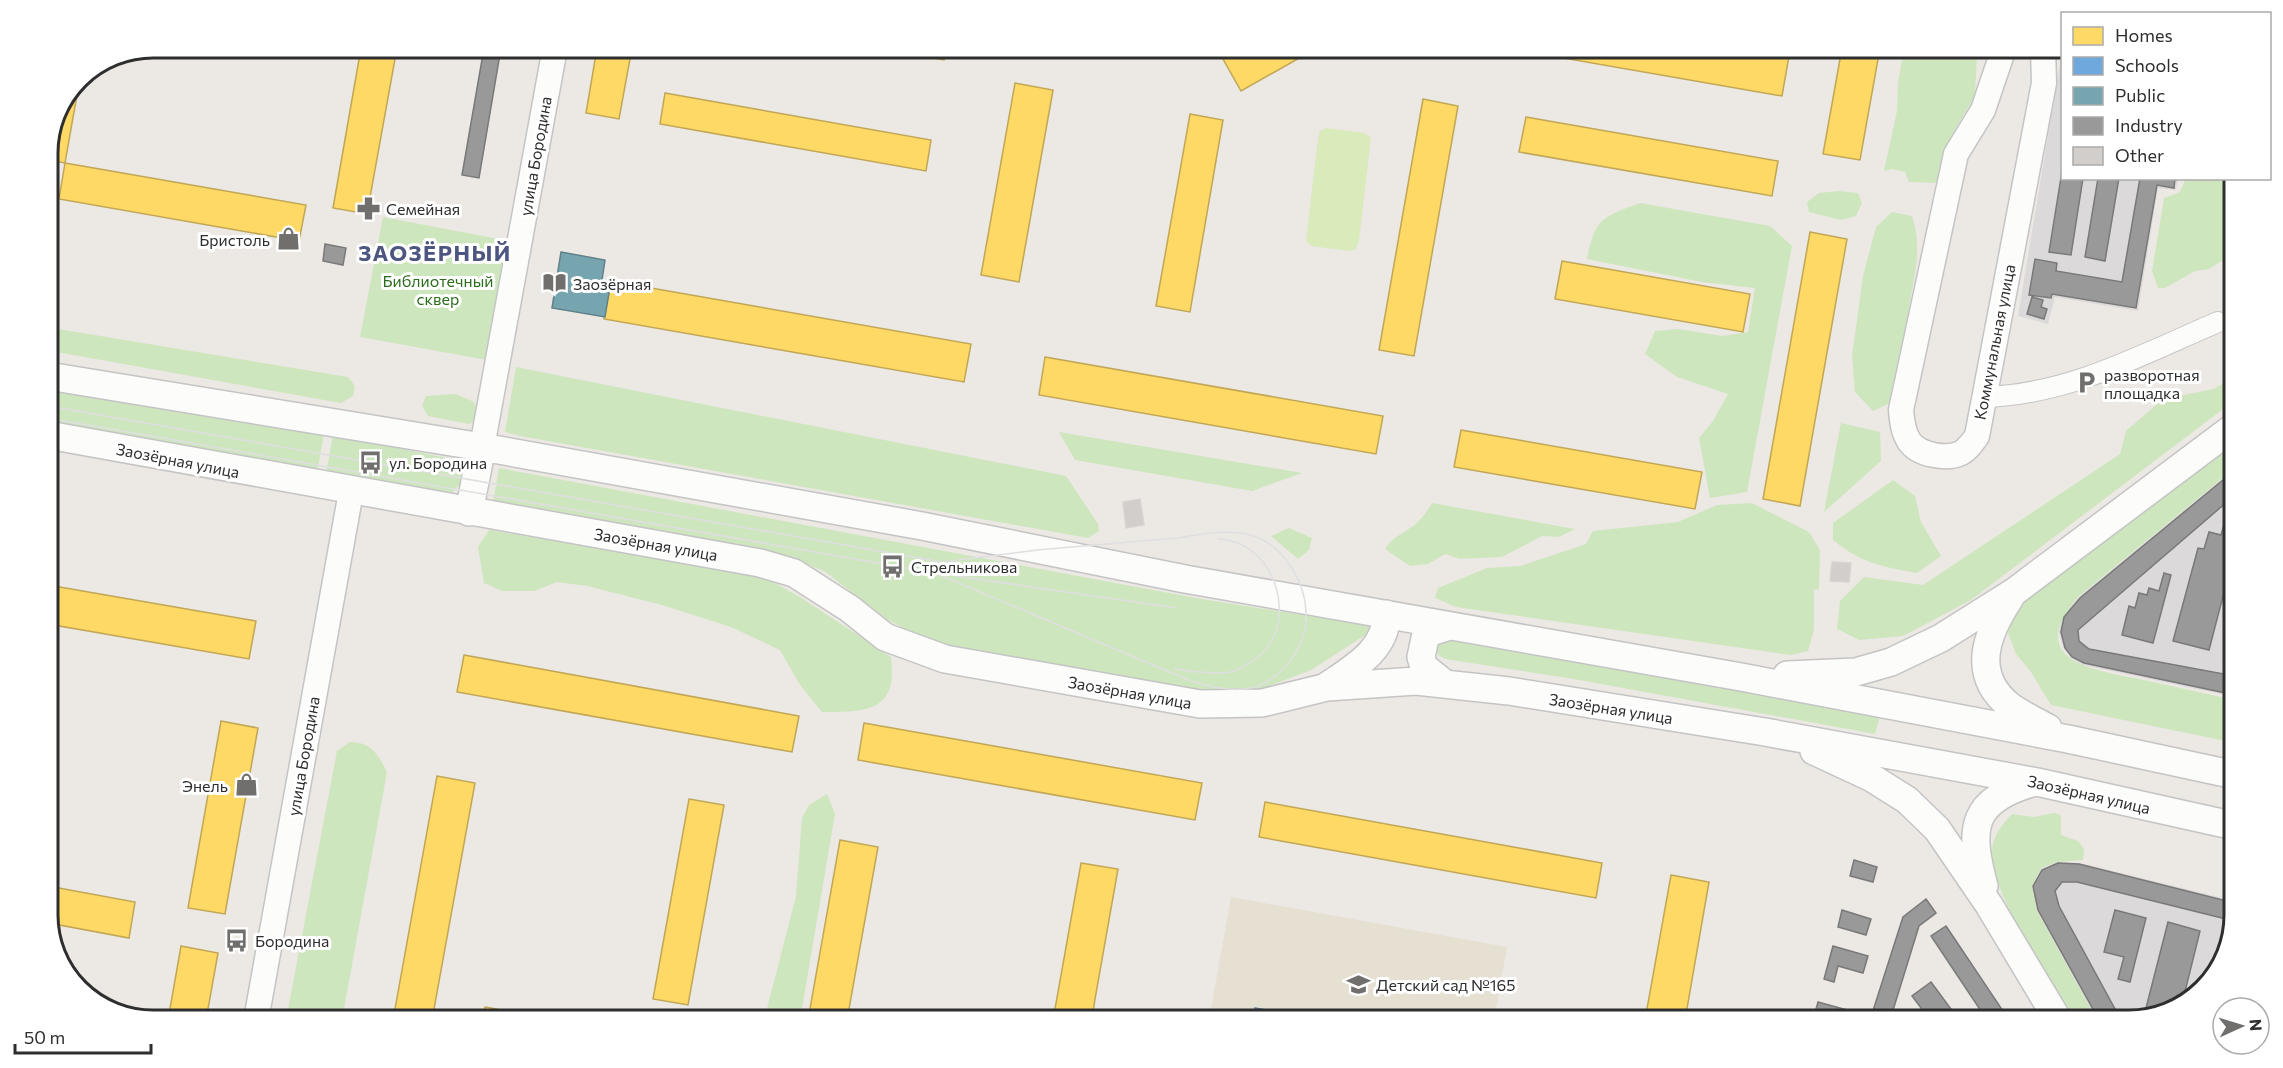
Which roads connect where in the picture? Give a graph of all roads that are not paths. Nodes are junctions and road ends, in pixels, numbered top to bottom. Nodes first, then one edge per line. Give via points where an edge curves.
1 (553, 58) edge
2 (2001, 58) edge
3 (2043, 58) edge
4 (2218, 322) dead end
5 (59, 378) edge
6 (1984, 397) junction
7 (2224, 434) edge
8 (59, 437) edge
9 (482, 447) junction
10 (351, 492) junction
11 (469, 512) junction
12 (2014, 592) junction
13 (1386, 615) junction
14 (1450, 626) junction
15 (1741, 677) junction
16 (1444, 683) junction
17 (1326, 687) junction
18 (1765, 732) junction
19 (2068, 739) junction
20 (2224, 773) edge
21 (2037, 782) junction
22 (2224, 824) edge
23 (1989, 905) junction
24 (258, 1010) edge
25 (2052, 1010) edge

1 - 9 street, улица Бородина
2 - 6 street, Коммунальная улица via 1983,110 1956,154 1901,410 1908,440 1928,453 1959,454 1977,436
3 - 6 street, Коммунальная улица via 2044,83
4 - 6 street via 2082,380 2018,396
5 - 9 main road
7 - 12 main road
8 - 10 main road, Заозёрная улица
9 - 11 main road, улица Бородина
9 - 13 main road
10 - 11 main road, Заозёрная улица
10 - 24 street, улица Бородина
11 - 17 main road, Заозёрная улица via 760,563 794,573 885,637 945,659 1200,704 1262,703
12 - 15 main road via 1941,638 1891,662 1856,672
12 - 19 main road via 1987,641 1985,665 1993,687 2011,707
13 - 14 main road
13 - 17 main road via 1380,642
14 - 15 main road
14 - 16 main road via 1425,638 1421,657 1424,667
15 - 19 main road
16 - 17 main road, Заозёрная улица
16 - 18 main road, Заозёрная улица
18 - 21 main road, Заозёрная улица
18 - 23 main road via 1831,758 1907,800 1937,829
19 - 20 main road
21 - 22 main road, Заозёрная улица
21 - 23 main road via 1997,797 1980,821 1974,850
23 - 25 main road

